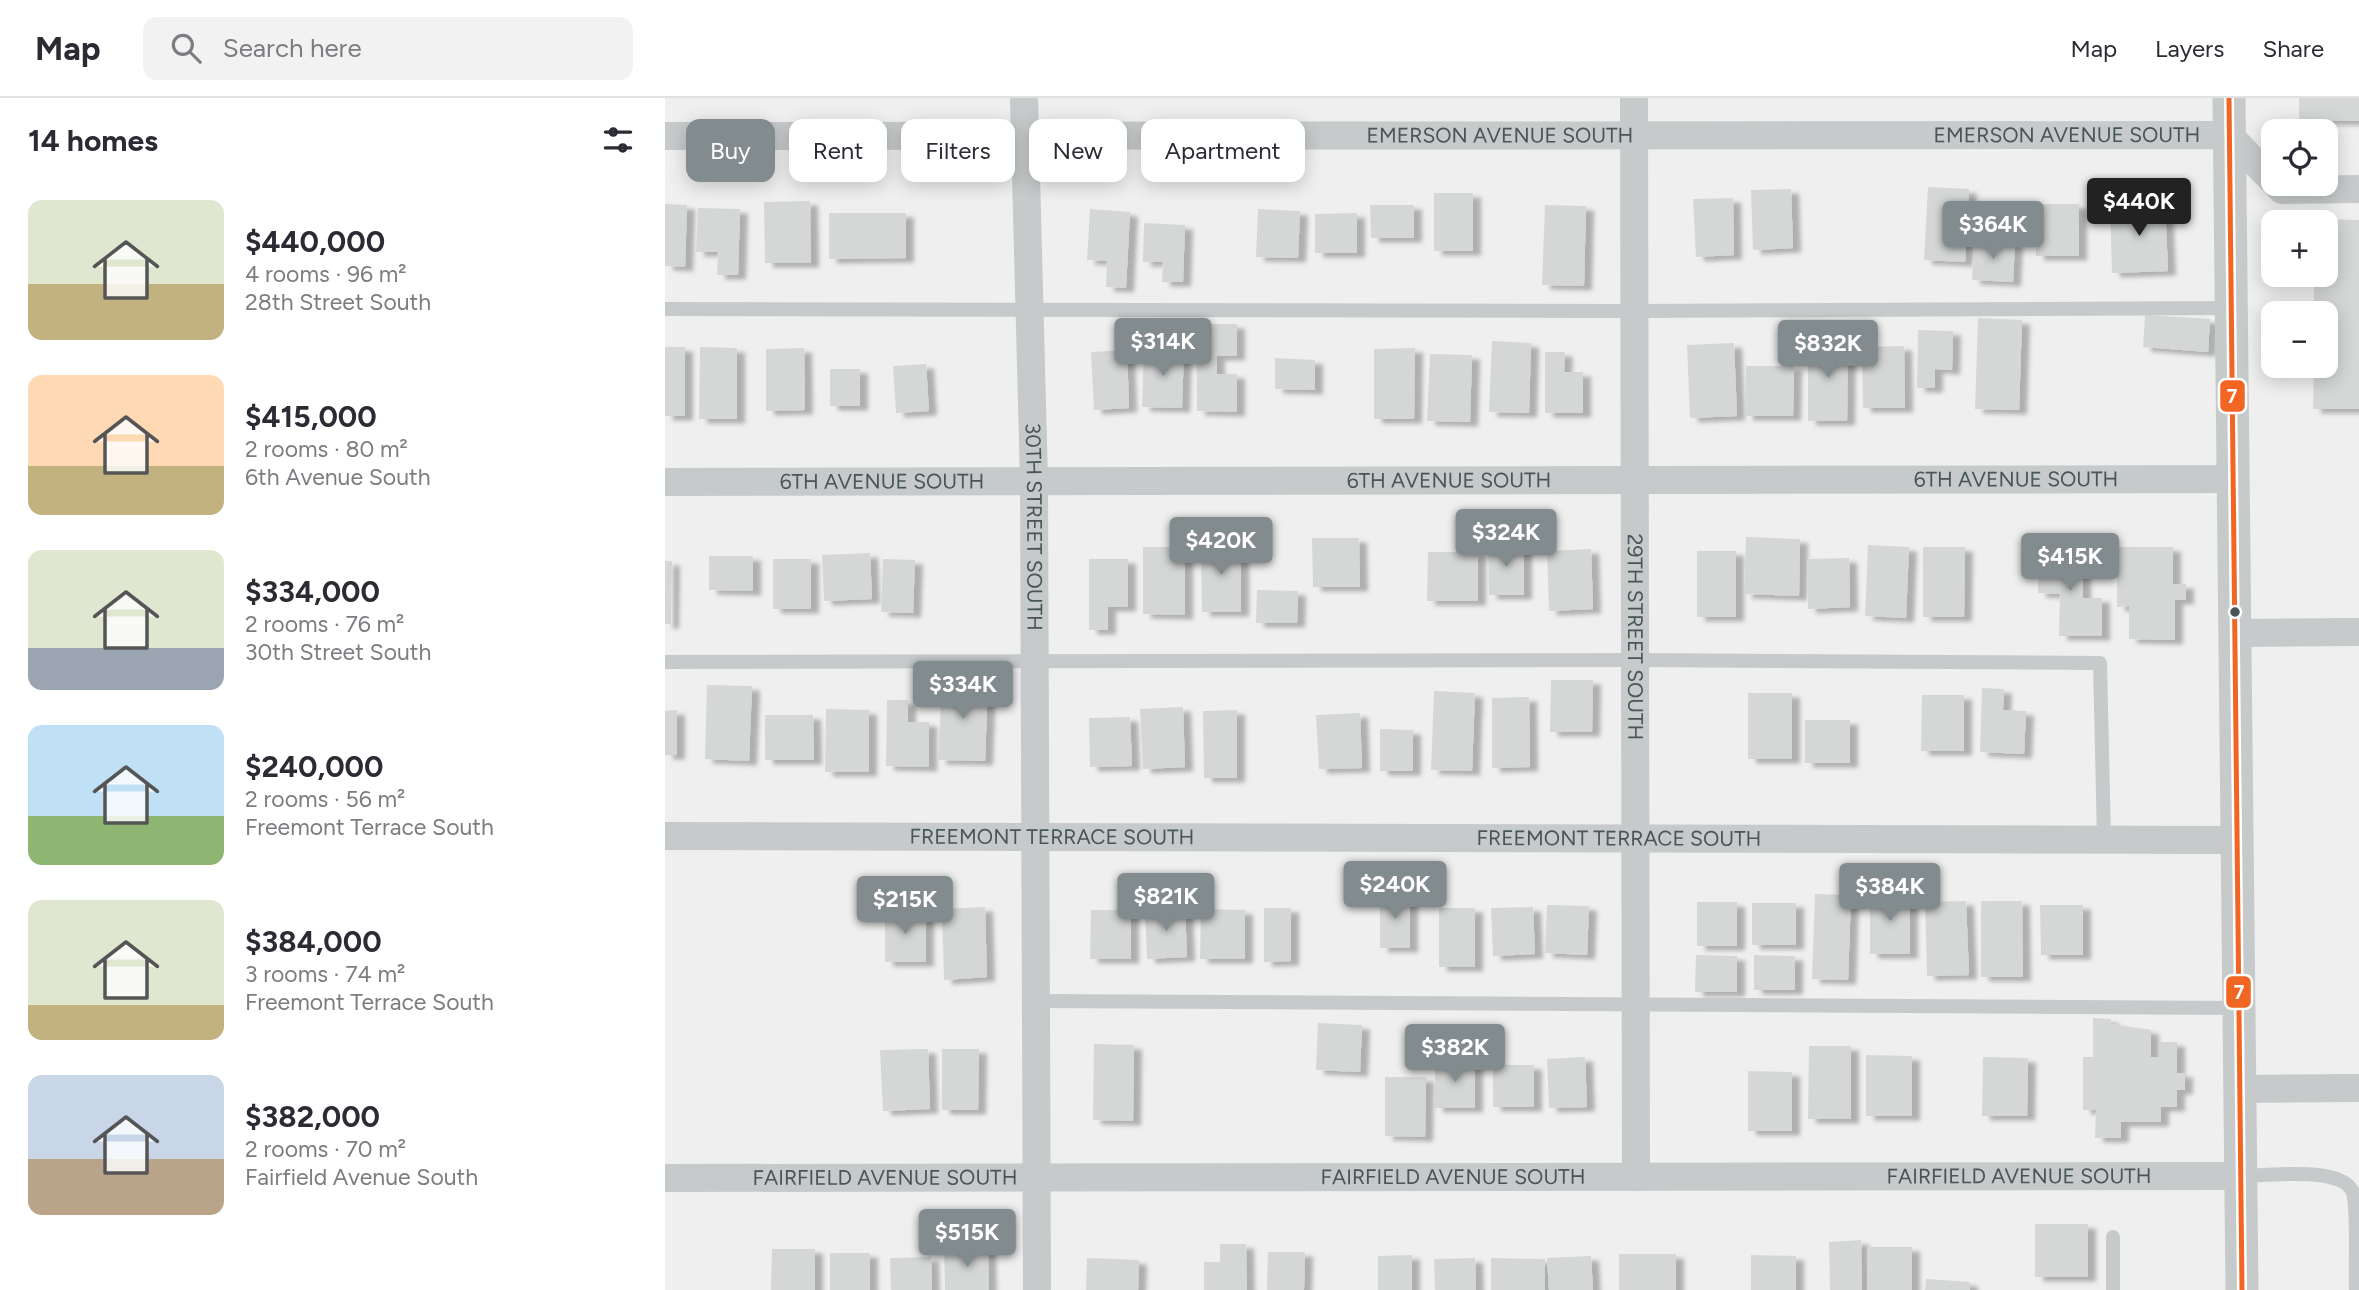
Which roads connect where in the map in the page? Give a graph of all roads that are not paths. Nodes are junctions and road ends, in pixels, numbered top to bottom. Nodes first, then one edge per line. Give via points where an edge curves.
1 (1024, 98) edge
2 (1634, 98) edge
3 (2229, 98) edge
4 (665, 135) edge
5 (1024, 135) junction
6 (1634, 135) junction
7 (2229, 135) junction
8 (2261, 168) edge
9 (2338, 189) edge
10 (2359, 189) edge
11 (1028, 308) junction
12 (2231, 308) junction
13 (665, 309) edge
14 (1634, 312) junction
15 (2233, 479) junction
16 (1634, 480) junction
17 (1034, 481) junction
18 (665, 482) edge
19 (2359, 632) edge
20 (2235, 633) junction
21 (1635, 660) junction
22 (665, 662) edge
23 (1033, 663) junction
24 (665, 836) edge
25 (1035, 837) junction
26 (1635, 839) junction
27 (2104, 839) junction
28 (2237, 839) junction
29 (1037, 1001) junction
30 (1635, 1006) junction
31 (2239, 1008) junction
32 (2359, 1088) edge
33 (2240, 1089) junction
34 (2241, 1176) junction
35 (1037, 1177) junction
36 (1636, 1177) junction
37 (665, 1178) edge
38 (2341, 1179) junction
39 (2359, 1179) edge
40 (2113, 1237) dead end
41 (1037, 1290) edge
42 (2113, 1290) edge
43 (2242, 1290) edge
44 (2356, 1290) edge

1 - 5 street, 30TH STREET SOUTH
2 - 6 street, 29TH STREET SOUTH
3 - 7 street
4 - 5 street, EMERSON AVENUE SOUTH
5 - 6 street, EMERSON AVENUE SOUTH
5 - 11 street, 30TH STREET SOUTH
6 - 7 street, EMERSON AVENUE SOUTH
6 - 14 street, 29TH STREET SOUTH
7 - 8 street, EMERSON AVENUE SOUTH
7 - 12 street
9 - 10 street, EMERSON AVENUE SOUTH
11 - 13 lane
11 - 14 lane
11 - 17 street, 30TH STREET SOUTH
12 - 14 lane
12 - 15 street
14 - 16 street, 29TH STREET SOUTH
15 - 16 street, 6TH AVENUE SOUTH
15 - 20 street
16 - 17 street, 6TH AVENUE SOUTH
16 - 21 street, 29TH STREET SOUTH
17 - 18 street, 6TH AVENUE SOUTH
17 - 23 street, 30TH STREET SOUTH
19 - 20 street
20 - 28 street
21 - 23 lane
21 - 26 street, 29TH STREET SOUTH
21 - 27 lane via 2100,663
22 - 23 lane
23 - 25 street, 30TH STREET SOUTH
24 - 25 street, FREEMONT TERRACE SOUTH
25 - 26 street, FREEMONT TERRACE SOUTH
25 - 29 street, 30TH STREET SOUTH
26 - 27 street, FREEMONT TERRACE SOUTH
26 - 30 street, 29TH STREET SOUTH
27 - 28 street, FREEMONT TERRACE SOUTH
28 - 31 street
29 - 30 lane
29 - 35 street, 30TH STREET SOUTH
30 - 31 lane
30 - 36 street, 29TH STREET SOUTH
31 - 33 street
32 - 33 street
33 - 34 street
34 - 36 street, FAIRFIELD AVENUE SOUTH
34 - 38 lane
34 - 43 street
35 - 36 street, FAIRFIELD AVENUE SOUTH
35 - 37 street, FAIRFIELD AVENUE SOUTH
35 - 41 street, 30TH STREET SOUTH
38 - 39 lane
38 - 44 lane via 2353,1192
40 - 42 lane

